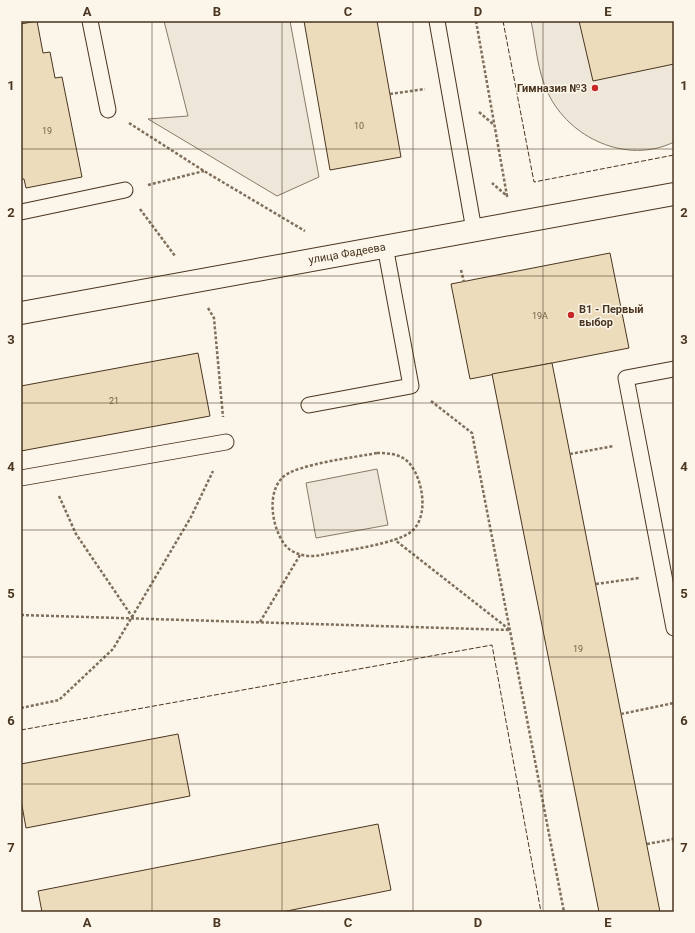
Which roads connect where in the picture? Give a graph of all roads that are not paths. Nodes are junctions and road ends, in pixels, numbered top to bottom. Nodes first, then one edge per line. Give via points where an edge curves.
1 (90, 21) edge
2 (437, 21) edge
3 (108, 110) road end
4 (126, 190) road end
5 (674, 194) edge
6 (21, 212) edge
7 (474, 230) junction
8 (385, 246) junction
9 (21, 313) edge
10 (674, 369) edge
11 (309, 405) dead end
12 (226, 442) road end
13 (21, 478) edge
14 (674, 628) edge

1 - 3 lane
2 - 7 lane
4 - 6 lane
5 - 7 street, улица Фадеева
7 - 8 street, улица Фадеева
8 - 9 street, улица Фадеева
8 - 11 lane via 411,386
10 - 14 lane via 626,378
12 - 13 lane

